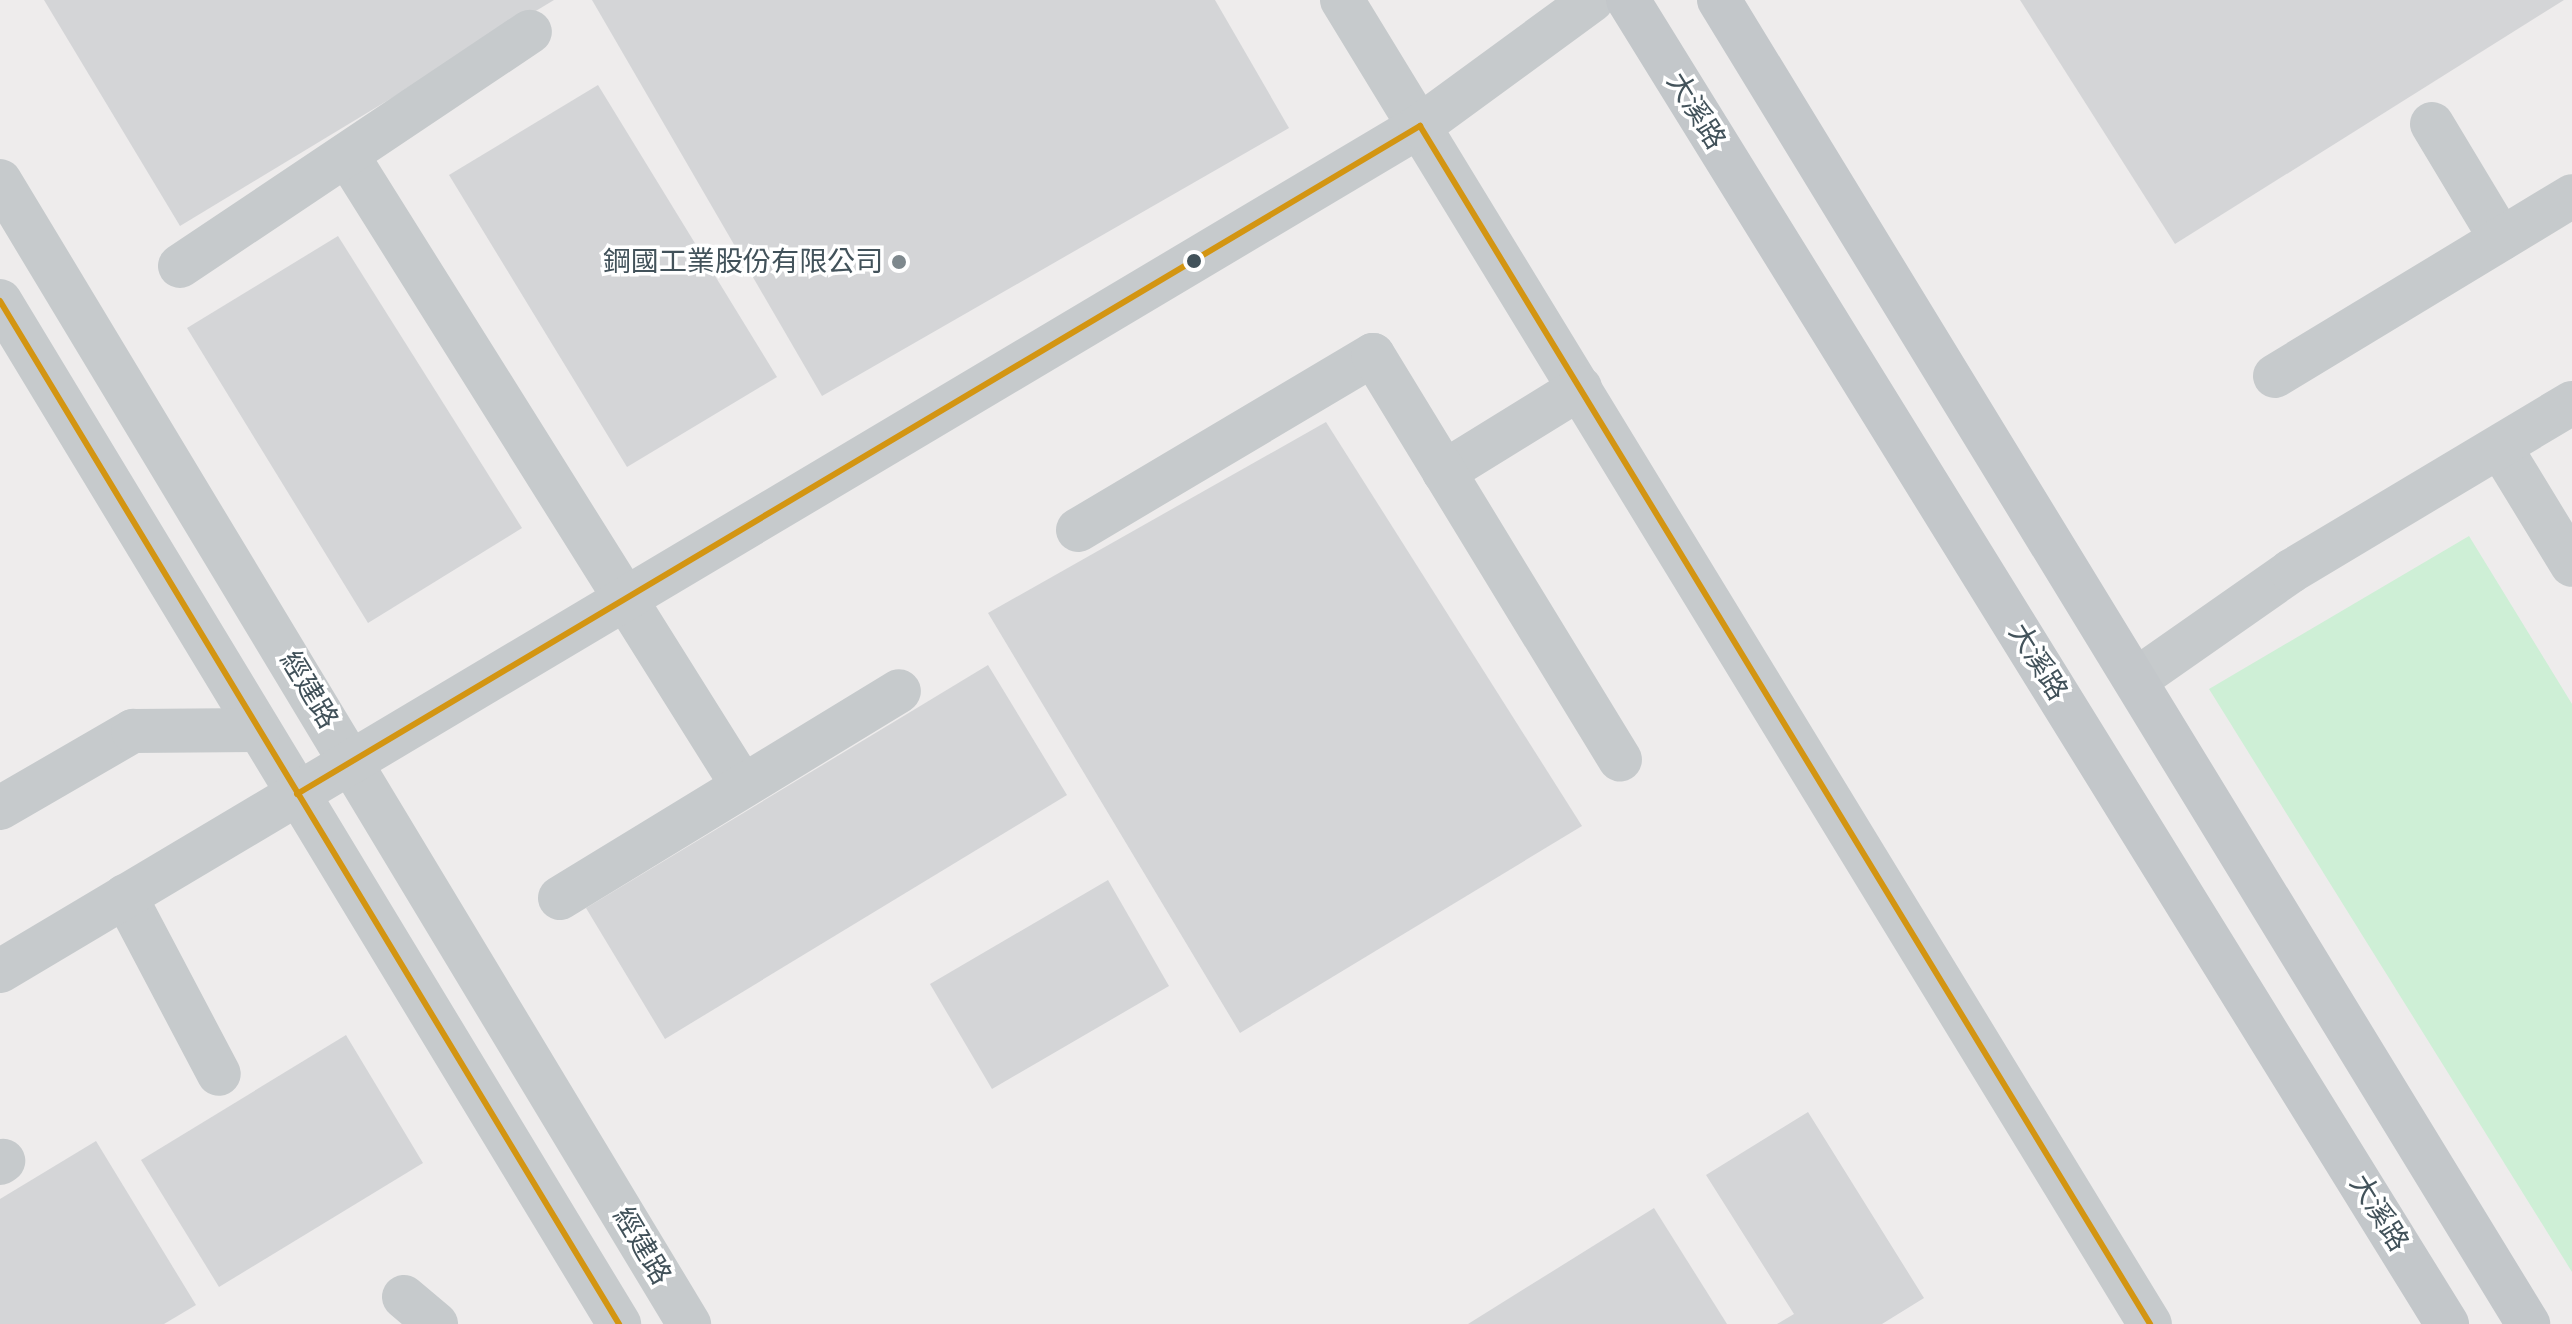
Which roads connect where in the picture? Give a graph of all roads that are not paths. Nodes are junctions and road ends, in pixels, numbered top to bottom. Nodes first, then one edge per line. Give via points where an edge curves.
1 (1342, 0) edge
2 (1592, 0) edge
3 (1628, 0) edge
4 (1719, 0) edge
5 (530, 32) dead end
6 (2432, 124) dead end
7 (1420, 126) junction
8 (347, 155) junction
9 (0, 181) edge
10 (2572, 196) edge
11 (2501, 239) junction
12 (180, 266) dead end
13 (0, 301) edge
14 (2275, 376) dead end
15 (1580, 388) junction
16 (2572, 403) edge
17 (2500, 447) junction
18 (1444, 472) junction
19 (1078, 530) dead end
20 (2572, 565) edge
21 (626, 594) junction
22 (2137, 679) junction
23 (899, 691) dead end
24 (259, 730) junction
25 (1620, 760) dead end
26 (352, 761) junction
27 (742, 785) junction
28 (297, 794) junction
29 (0, 808) edge
30 (125, 896) junction
31 (560, 898) dead end
32 (0, 971) edge
33 (219, 1074) dead end
34 (619, 1324) edge
35 (689, 1324) edge
36 (2150, 1324) edge
37 (2447, 1324) edge
38 (2528, 1324) edge

1 - 7 street
2 - 7 street
3 - 37 main road, 大溪路
4 - 22 main road
5 - 8 street
6 - 11 street
7 - 15 street
7 - 21 street
8 - 12 street
8 - 21 street
9 - 26 street, 經建路
10 - 11 street
11 - 14 street
13 - 24 street
15 - 18 street
15 - 36 street
16 - 17 street
17 - 20 street
17 - 22 street via 2291,571
18 - 19 street via 1373,355
18 - 25 street
21 - 26 street
21 - 27 street
22 - 38 main road
23 - 27 street
24 - 28 street
24 - 29 street via 133,731
26 - 28 street
26 - 35 street, 經建路
27 - 31 street
28 - 30 street
28 - 34 street
30 - 32 street
30 - 33 street

